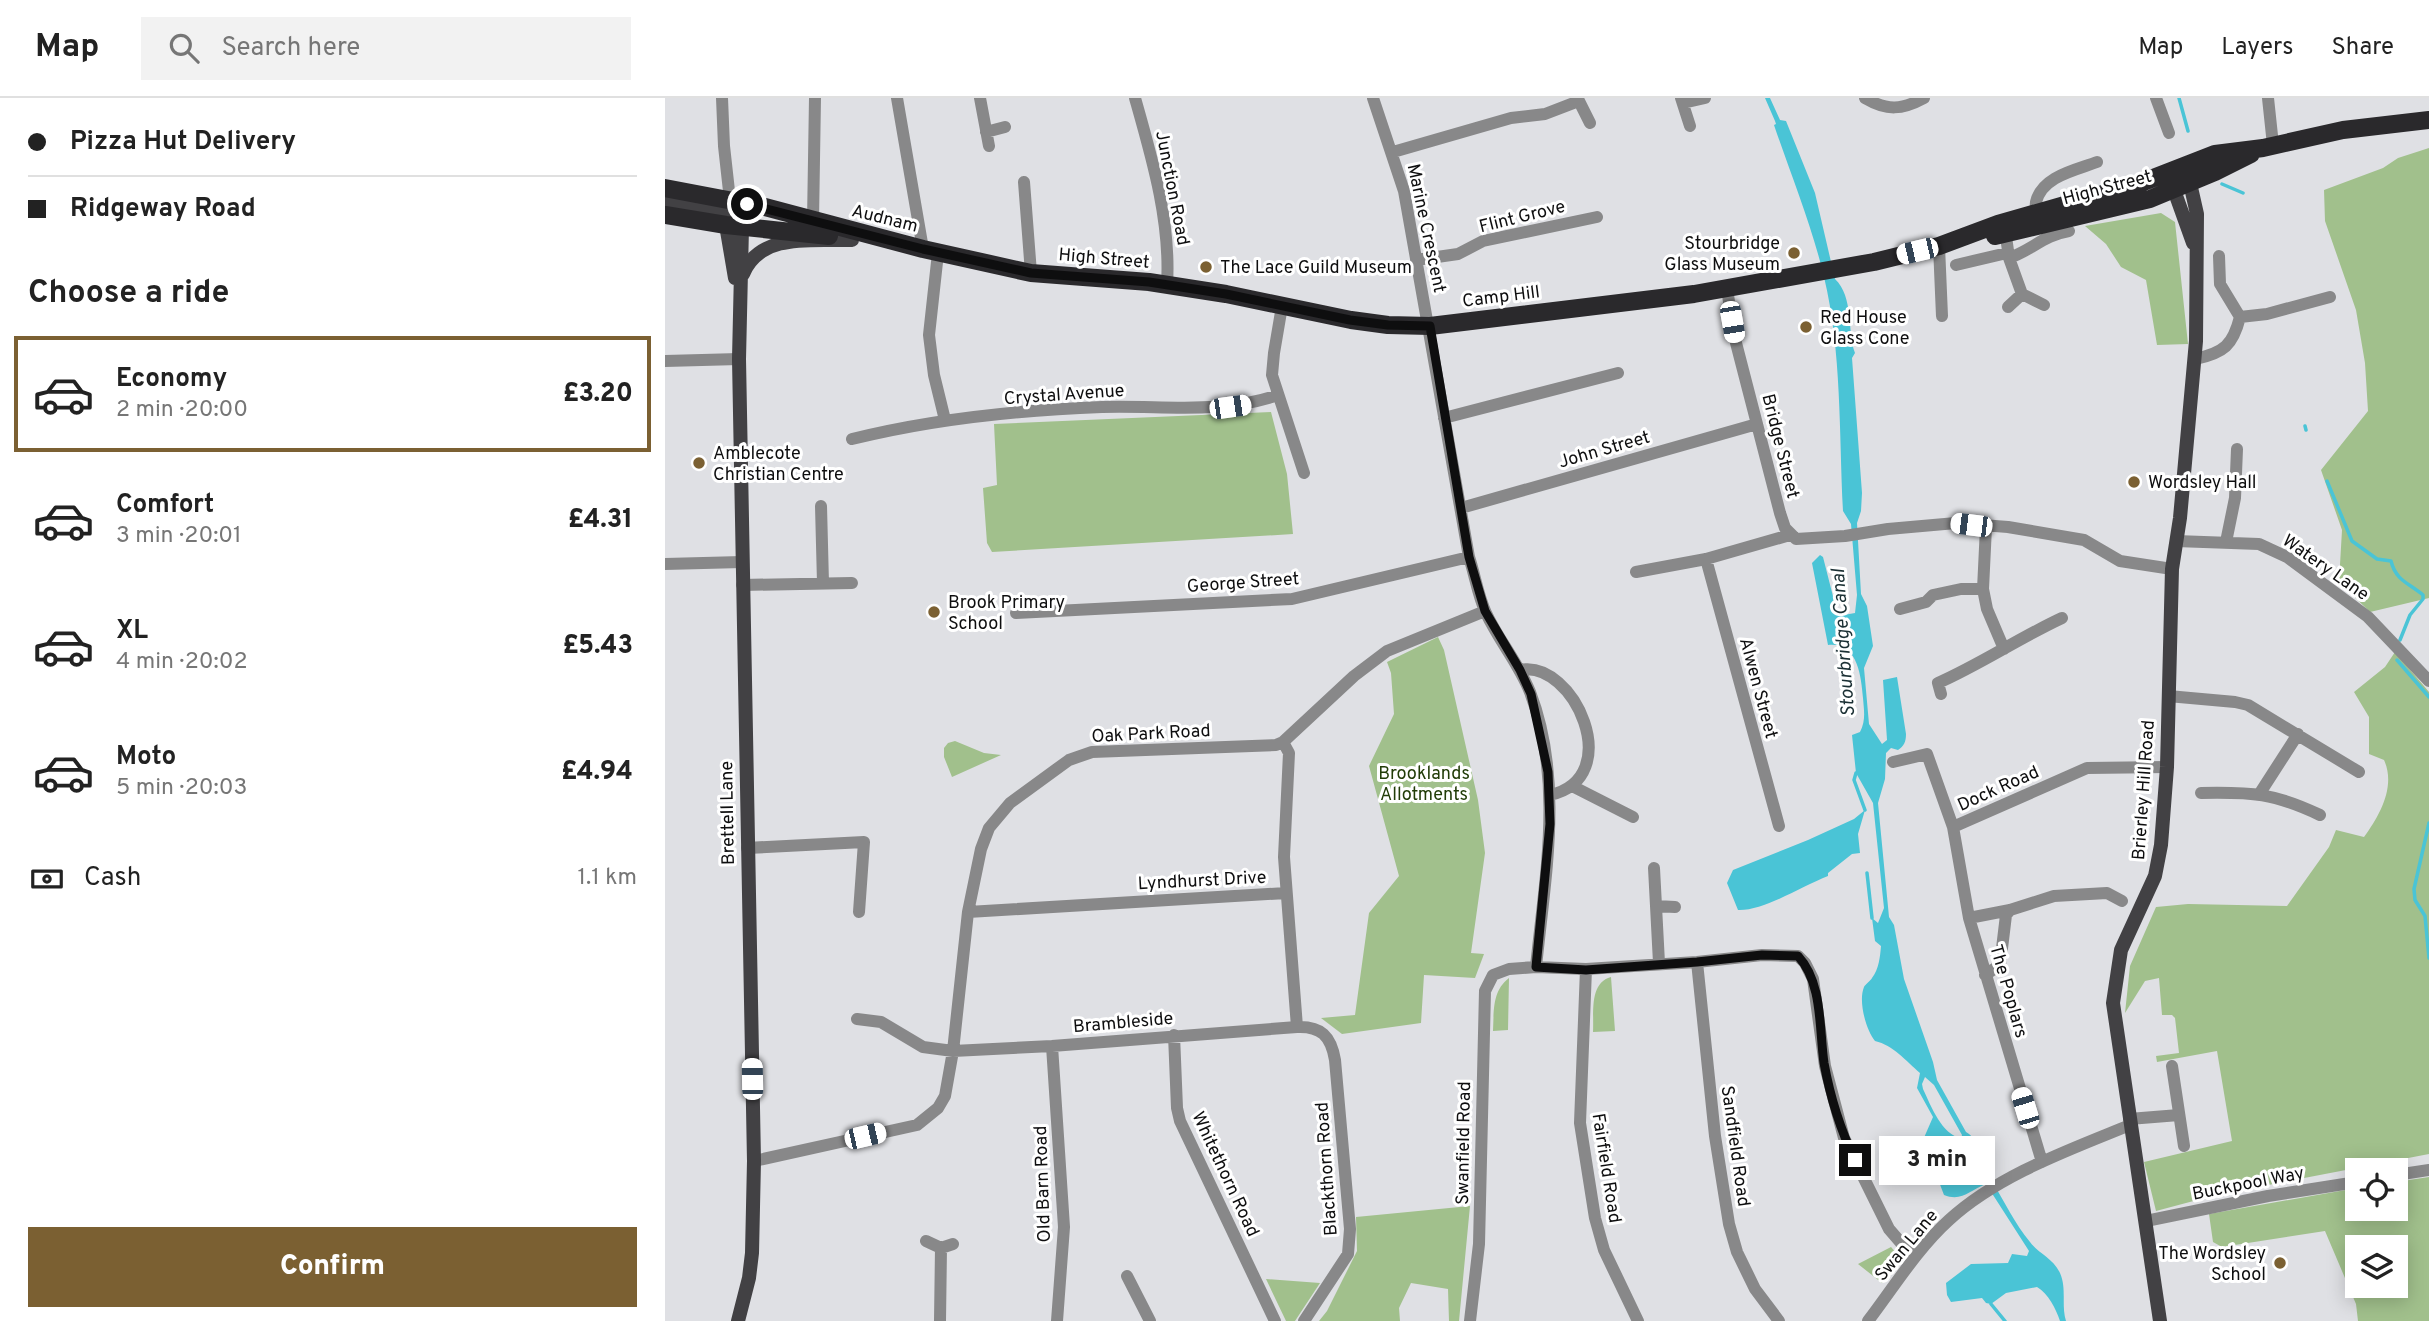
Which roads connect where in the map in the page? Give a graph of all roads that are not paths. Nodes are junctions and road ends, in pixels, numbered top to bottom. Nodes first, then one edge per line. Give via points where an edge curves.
1 (722, 98) edge
2 (815, 98) edge
3 (897, 98) edge
4 (980, 98) edge
5 (1135, 98) edge
6 (1373, 98) edge
7 (1705, 98) edge
8 (1924, 98) edge
9 (2156, 98) edge
10 (2268, 98) edge
11 (1579, 99) edge
12 (1868, 99) edge
13 (1682, 100) edge
14 (2429, 120) edge
15 (1590, 123) dead end
16 (1690, 126) dead end
17 (1005, 127) dead end
18 (986, 132) junction
19 (2169, 134) dead end
20 (989, 146) dead end
21 (2268, 146) junction
22 (1393, 152) junction
23 (2097, 162) dead end
24 (2176, 169) junction
25 (1024, 182) dead end
26 (2182, 186) junction
27 (665, 188) edge
28 (665, 203) edge
29 (665, 215) edge
30 (732, 216) junction
31 (1597, 217) dead end
32 (2036, 220) junction
33 (813, 221) junction
34 (2068, 225) junction
35 (2005, 228) junction
36 (852, 240) junction
37 (1946, 244) junction
38 (930, 251) junction
39 (2008, 255) junction
40 (2219, 256) dead end
41 (1416, 260) junction
42 (1956, 265) dead end
43 (1031, 273) junction
44 (741, 279) junction
45 (1167, 285) junction
46 (1727, 289) junction
47 (2022, 294) junction
48 (2330, 297) dead end
49 (740, 302) junction
50 (1282, 306) junction
51 (2044, 306) dead end
52 (2008, 307) dead end
53 (1942, 316) dead end
54 (2240, 317) junction
55 (1430, 326) junction
56 (2196, 341) junction
57 (2220, 350) junction
58 (739, 359) junction
59 (2195, 359) junction
60 (665, 361) edge
61 (1618, 373) dead end
62 (1278, 395) junction
63 (1444, 418) junction
64 (945, 420) junction
65 (1757, 424) junction
66 (852, 439) dead end
67 (2237, 449) dead end
68 (1304, 473) dead end
69 (821, 506) dead end
70 (1461, 508) junction
71 (1986, 527) junction
72 (1790, 535) junction
73 (2176, 541) junction
74 (2226, 541) junction
75 (1469, 557) junction
76 (1706, 559) junction
77 (742, 562) junction
78 (665, 564) edge
79 (2172, 569) junction
80 (1636, 572) dead end
81 (823, 583) junction
82 (852, 583) dead end
83 (742, 585) junction
84 (1983, 589) junction
85 (1900, 609) dead end
86 (1485, 611) junction
87 (1016, 613) dead end
88 (2062, 618) dead end
89 (2004, 649) junction
90 (1520, 670) junction
91 (2429, 681) edge
92 (1941, 694) dead end
93 (2168, 696) junction
94 (2298, 734) junction
95 (1283, 742) junction
96 (1892, 762) dead end
97 (2167, 767) junction
98 (2359, 772) dead end
99 (1572, 786) junction
100 (2201, 793) dead end
101 (2260, 793) junction
102 (1550, 795) junction
103 (2320, 815) dead end
104 (1633, 817) dead end
105 (1779, 826) dead end
106 (1953, 827) junction
107 (747, 848) junction
108 (1654, 868) dead end
109 (1286, 893) junction
110 (2122, 901) dead end
111 (1656, 906) junction
112 (1675, 906) dead end
113 (2010, 910) junction
114 (859, 912) dead end
115 (968, 912) junction
116 (1969, 918) junction
117 (1697, 962) junction
118 (1659, 963) junction
119 (1536, 967) junction
120 (1586, 970) junction
121 (1985, 975) junction
122 (857, 1019) dead end
123 (1297, 1027) junction
124 (1174, 1035) junction
125 (1052, 1046) junction
126 (953, 1051) junction
127 (2172, 1066) dead end
128 (2179, 1115) junction
129 (2129, 1122) junction
130 (2184, 1146) dead end
131 (754, 1161) junction
132 (2042, 1161) junction
133 (2429, 1170) edge
134 (2408, 1173) edge
135 (2345, 1184) edge
136 (2146, 1221) junction
137 (926, 1241) dead end
138 (1914, 1258) junction
139 (1127, 1276) dead end
140 (738, 1321) edge
141 (940, 1321) edge
142 (1056, 1321) edge
143 (1150, 1321) edge
144 (1275, 1321) edge
145 (1304, 1321) edge
146 (1470, 1321) edge
147 (1638, 1321) edge
148 (1779, 1321) edge
149 (1868, 1321) edge
150 (2160, 1321) edge

1 - 30 street
2 - 33 street
3 - 38 street
4 - 18 street
5 - 45 street, Junction Road via 1163,215 1169,257
6 - 22 street, Marine Crescent
7 - 13 street
8 - 12 street via 1898,109
9 - 19 street
10 - 21 street
11 - 15 street
11 - 22 street via 1545,114 1511,118
13 - 16 street
14 - 21 highway, High Street via 2343,130
17 - 18 street
18 - 20 street
21 - 24 highway, High Street via 2215,154
21 - 26 highway, High Street
22 - 41 street, Marine Crescent
23 - 32 street via 2052,179 2038,197
24 - 26 main road
24 - 32 highway, High Street
25 - 43 street
26 - 34 highway, High Street
26 - 56 main road, Brierley Hill Road via 2197,214
27 - 30 highway, Audnam
28 - 30 main road
29 - 30 highway, Audnam
30 - 33 highway, Audnam via 765,207
30 - 36 highway, Audnam
30 - 44 main road, Brettell Lane
30 - 49 main road, Brettell Lane
31 - 41 street, Flint Grove via 1483,241 1458,254
32 - 34 highway, High Street
32 - 35 highway, High Street
33 - 38 highway, Audnam
34 - 39 street via 2027,251
35 - 37 highway, High Street
35 - 37 highway, High Street via 1985,229
35 - 39 street
36 - 38 highway, Audnam
36 - 44 main road via 765,247 750,260
37 - 46 highway, High Street
37 - 53 street
38 - 43 highway, High Street
38 - 64 street via 929,335
39 - 42 street
39 - 47 street
40 - 54 street via 2220,284
41 - 55 street, Marine Crescent
43 - 45 highway, High Street
44 - 49 main road, Brettell Lane
45 - 50 highway, High Street
46 - 55 highway, Camp Hill
46 - 65 street, Bridge Street
47 - 51 street
47 - 52 street
48 - 54 street
49 - 58 main road, Brettell Lane
50 - 55 highway, Camp Hill via 1369,323
50 - 62 street via 1272,374
54 - 57 street via 2235,336
55 - 63 street, Marine Crescent
56 - 57 street
56 - 59 main road, Brierley Hill Road
57 - 59 street
58 - 60 street
58 - 77 main road, Brettell Lane
59 - 73 main road, Brierley Hill Road
61 - 63 street
62 - 64 street, Crystal Avenue via 1230,407 1101,407
62 - 68 street
63 - 70 street, Marine Crescent
64 - 66 street, Crystal Avenue
65 - 70 street, John Street
65 - 72 street, Bridge Street
67 - 74 street via 2235,498
69 - 81 street
70 - 75 street, Marine Crescent
71 - 72 street via 1956,523 1845,536 1797,539
71 - 79 street via 2084,540 2120,561
71 - 84 street
72 - 76 street
73 - 74 street, Watery Lane
73 - 79 main road, Brierley Hill Road
74 - 91 street, Watery Lane via 2259,544 2287,557 2368,617
75 - 86 street, Marine Crescent
75 - 87 street, George Street via 1292,599
76 - 80 street
76 - 105 street, Alwen Street
77 - 78 street
77 - 83 main road, Brettell Lane
79 - 93 main road, Brierley Hill Road
81 - 82 street
81 - 83 street
83 - 107 main road, Brettell Lane
84 - 85 street via 1932,590 1926,602
84 - 89 street
86 - 90 street, Marine Crescent
86 - 95 street via 1387,651
88 - 89 street
89 - 92 street via 1938,683
90 - 99 street via 1536,670 1553,679 1585,719 1588,754
90 - 102 street, Marine Crescent via 1535,711
93 - 94 street via 2248,705
93 - 97 main road, Brierley Hill Road
94 - 98 street
94 - 101 street
95 - 109 street, Lyndhurst Drive via 1289,753
95 - 115 street, Oak Park Road via 1077,756 1010,803 989,828
96 - 106 street, Dock Road via 1927,754
97 - 106 street, Dock Road via 2087,768
97 - 129 main road, Brierley Hill Road via 2155,876 2121,950 2116,974 2113,1003
99 - 102 street
99 - 104 street
100 - 101 street
101 - 103 street
102 - 119 street, Marine Crescent
106 - 116 street, The Poplars
107 - 114 street via 865,842
107 - 131 main road, Brettell Lane
108 - 111 street
109 - 115 street, Lyndhurst Drive
109 - 123 street
110 - 113 street via 2107,893 2054,896
111 - 112 street
111 - 118 street
113 - 116 street
113 - 121 street via 2000,965
115 - 126 street, Oak Park Road
116 - 121 street, The Poplars
117 - 118 street
117 - 138 street via 1762,955 1798,956 1805,963 1813,979 1825,1066 1844,1138 1889,1229
117 - 148 street, Sandfield Road via 1715,1136 1730,1224 1737,1252 1755,1289
118 - 120 street
119 - 120 street
119 - 146 street, Swanfield Road via 1499,971 1485,991 1479,1244
120 - 147 street, Fairfield Road via 1580,1124 1604,1250
121 - 132 street, The Poplars
122 - 126 street, Brambleside via 881,1023 923,1047
123 - 124 street, Brambleside
123 - 145 street, Blackthorn Road via 1322,1030 1333,1048 1350,1229 1348,1254
124 - 125 street, Brambleside
124 - 144 street, Whitethorn Road via 1180,1121
125 - 126 street, Brambleside
125 - 142 street, Old Barn Road via 1063,1227
126 - 131 street, Oak Park Road via 938,1108 916,1125
127 - 128 street
128 - 129 street
128 - 130 street
129 - 132 street
129 - 136 main road, Brierley Hill Road
131 - 140 main road, Brettell Lane via 750,1278
132 - 138 street, Swan Lane via 1977,1198 1946,1222
133 - 134 street
135 - 136 street, Buckpool Way
136 - 150 main road, Brierley Hill Road
137 - 141 street via 947,1246
138 - 149 street, Swan Lane
139 - 143 street

